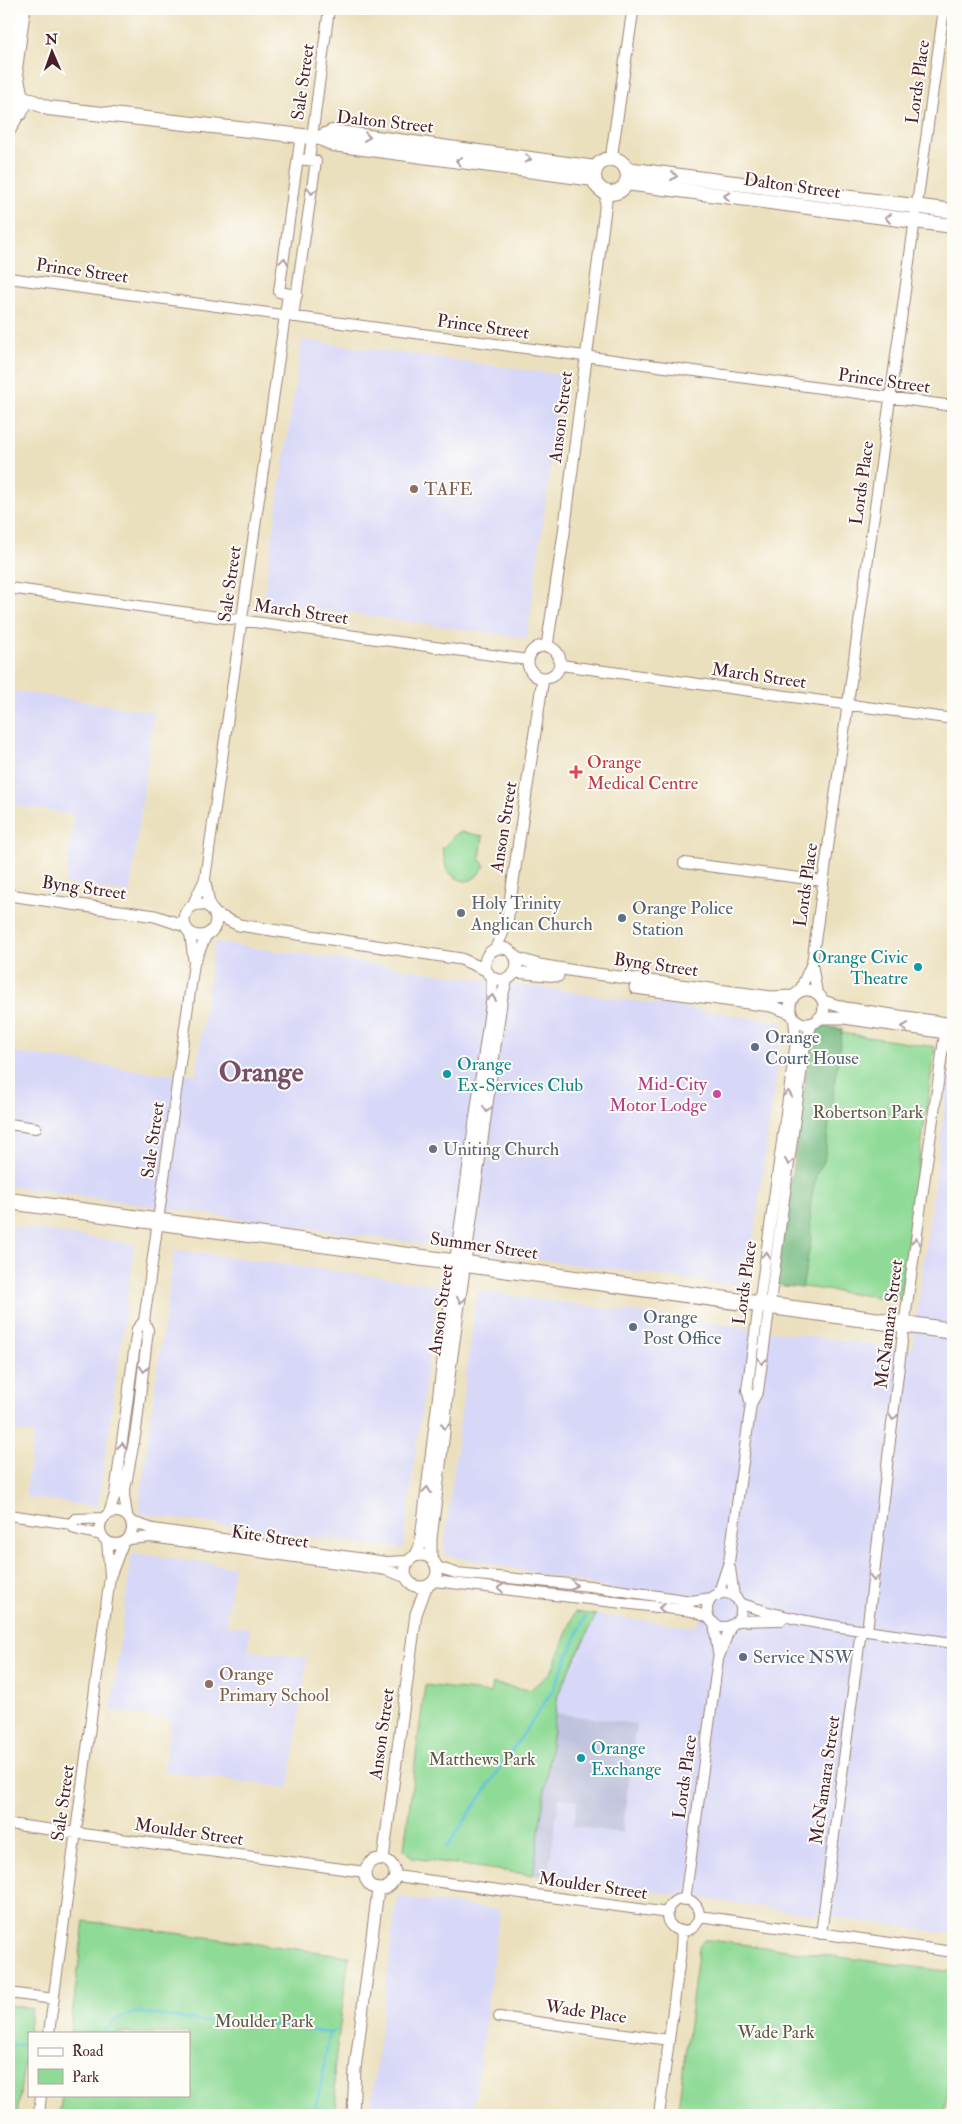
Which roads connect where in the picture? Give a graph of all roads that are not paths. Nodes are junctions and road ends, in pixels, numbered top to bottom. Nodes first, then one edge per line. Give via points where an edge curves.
1 (23, 9) edge
2 (329, 9) edge
3 (633, 9) edge
4 (944, 9) edge
5 (12, 75) edge
6 (17, 93) edge
7 (48, 108) junction
8 (15, 115) edge
9 (9, 129) edge
10 (311, 136) junction
11 (298, 159) junction
12 (309, 160) junction
13 (611, 160) junction
14 (595, 174) junction
15 (626, 176) junction
16 (607, 193) junction
17 (917, 207) junction
18 (953, 211) edge
19 (915, 221) junction
20 (953, 226) edge
21 (9, 278) edge
22 (292, 294) junction
23 (289, 316) junction
24 (586, 358) junction
25 (890, 398) junction
26 (953, 406) edge
27 (9, 588) edge
28 (241, 620) junction
29 (547, 646) junction
30 (528, 660) junction
31 (561, 664) junction
32 (543, 678) junction
33 (848, 704) junction
34 (953, 719) edge
35 (684, 863) dead end
36 (205, 879) junction
37 (823, 882) junction
38 (9, 895) edge
39 (189, 909) junction
40 (212, 911) junction
41 (155, 916) junction
42 (507, 922) junction
43 (239, 925) junction
44 (188, 929) junction
45 (210, 931) junction
46 (492, 951) junction
47 (514, 954) junction
48 (461, 959) junction
49 (194, 963) junction
50 (812, 963) junction
51 (489, 974) junction
52 (511, 975) junction
53 (796, 994) junction
54 (820, 997) junction
55 (792, 1015) junction
56 (815, 1021) junction
57 (951, 1029) edge
58 (9, 1124) edge
59 (36, 1128) dead end
60 (9, 1201) edge
61 (9, 1212) edge
62 (157, 1228) junction
63 (460, 1268) junction
64 (764, 1309) junction
65 (144, 1322) junction
66 (904, 1329) junction
67 (953, 1331) edge
68 (953, 1341) edge
69 (9, 1515) edge
70 (106, 1516) junction
71 (129, 1518) junction
72 (71, 1524) junction
73 (104, 1538) junction
74 (126, 1541) junction
75 (412, 1558) junction
76 (434, 1562) junction
77 (729, 1562) junction
78 (110, 1577) junction
79 (408, 1581) junction
80 (430, 1584) junction
81 (715, 1597) junction
82 (737, 1600) junction
83 (416, 1614) junction
84 (805, 1620) junction
85 (712, 1621) junction
86 (734, 1623) junction
87 (864, 1630) junction
88 (953, 1642) edge
89 (718, 1659) junction
90 (9, 1824) edge
91 (75, 1833) junction
92 (382, 1859) junction
93 (365, 1872) junction
94 (396, 1876) junction
95 (378, 1890) junction
96 (685, 1900) junction
97 (668, 1913) junction
98 (699, 1916) junction
99 (682, 1931) junction
100 (821, 1934) junction
101 (953, 1952) edge
102 (9, 1993) edge
103 (54, 1999) junction
104 (499, 2017) dead end
105 (49, 2032) edge
106 (669, 2040) junction
107 (41, 2096) edge
108 (39, 2115) edge
109 (353, 2115) edge
110 (659, 2115) edge

1 - 5 main road
2 - 10 street, Sale Street
3 - 13 street
4 - 17 street, Lords Place
5 - 6 main road
6 - 7 main road, Dalton Street
6 - 8 main road via 24,105
7 - 8 main road, Dalton Street
7 - 10 main road, Dalton Street
8 - 9 main road
10 - 11 street, Sale Street
10 - 12 street, Sale Street
10 - 14 main road, Dalton Street via 332,132
11 - 12 street
22 -> 11 street, Sale Street via 279,292
12 -> 22 street, Sale Street via 316,161
13 - 14 main road via 602,162
13 - 15 main road via 619,161
14 - 16 main road via 598,188
15 - 16 main road via 617,192
15 -> 17 main road, Dalton Street
19 -> 15 main road, Dalton Street
16 - 24 street, Anson Street
17 - 18 main road, Dalton Street
17 - 19 street, Lords Place
19 - 20 main road, Dalton Street
19 - 25 street, Lords Place
21 - 23 street, Prince Street
22 - 23 street, Sale Street
23 - 24 street, Prince Street
23 - 28 street, Sale Street
24 - 25 street, Prince Street
24 - 29 street, Anson Street
25 - 26 street, Prince Street
25 - 33 street, Lords Place
27 - 28 street, March Street
28 - 30 street, March Street
28 - 36 street, Sale Street
29 - 30 street via 533,651
29 - 31 street via 556,651
30 - 32 street via 530,670
31 - 32 street via 556,674
31 - 33 street, March Street
32 - 42 street, Anson Street
33 - 34 street, March Street
33 - 37 street, Lords Place
35 - 37 street
36 - 39 street, Sale Street
36 - 40 street, Sale Street
37 - 50 street, Lords Place
38 - 41 street, Byng Street
39 - 40 street via 201,904
39 - 41 street, Byng Street
39 - 44 street via 184,916
40 - 43 street
40 - 45 street via 215,924
41 - 44 street, Byng Street
42 - 46 street, Anson Street
42 - 47 street, Anson Street
43 - 45 street
43 - 48 street
44 - 45 street via 198,936
44 - 49 street, Sale Street
45 - 49 street, Sale Street
46 - 47 street via 501,947
46 - 48 street
46 - 51 street via 485,962
47 - 52 street
47 - 53 street, Byng Street via 558,968 598,975 771,997
48 - 51 street
49 - 62 street, Sale Street
50 - 53 street, Lords Place
50 - 54 street, Lords Place
51 - 52 street via 497,979
63 -> 51 street, Anson Street via 492,999
52 - 55 street, Byng Street via 532,972 771,1006
52 -> 63 street, Anson Street via 502,996
53 - 54 street via 808,990
53 - 55 street via 790,1002
54 - 56 street via 823,1011
54 - 57 street via 844,1008
55 - 56 street via 802,1023
64 -> 55 street, Lords Place via 796,1042
57 -> 56 street via 844,1018
56 -> 64 street, Lords Place via 805,1045
66 -> 57 street, McNamara Street
58 - 59 street
60 - 62 highway, Summer Street
61 - 62 highway, Summer Street
62 - 63 highway, Summer Street
62 - 65 street, Sale Street
63 - 64 highway, Summer Street
75 -> 63 street, Anson Street via 420,1546
63 -> 76 street, Anson Street via 431,1538
64 - 66 highway, Summer Street
64 - 77 street, Lords Place via 747,1390 751,1404
70 -> 65 street, Sale Street via 116,1494 138,1329
65 -> 71 street, Sale Street via 148,1330 136,1430 124,1495
66 - 67 highway, Summer Street
66 - 68 highway, Summer Street
66 -> 87 street, McNamara Street
69 - 72 street
70 - 71 street via 118,1512
70 - 72 street via 75,1520
70 - 73 street via 100,1526
71 - 74 street via 133,1531
71 - 75 street, Kite Street via 162,1531 386,1562
72 - 73 street via 75,1529
73 - 74 street via 112,1544
73 - 78 street, Sale Street
74 - 78 street, Sale Street
74 - 79 street, Kite Street via 151,1537 387,1570
75 - 76 street via 427,1556
75 - 79 street via 405,1566
76 - 80 street via 436,1576
76 -> 81 street via 456,1573 590,1586 691,1601
77 - 81 street, Lords Place
77 - 82 street, Lords Place
78 - 91 street, Sale Street
79 - 80 street
79 - 83 street, Anson Street
80 - 83 street, Anson Street
85 -> 80 street via 692,1611
81 - 82 street via 726,1593
81 - 85 street via 708,1608
82 - 84 street via 761,1610
82 - 86 street via 741,1612
83 - 92 street, Anson Street
84 - 86 street via 760,1619
84 - 87 street
85 - 86 street via 725,1627
85 - 89 street, Lords Place
86 - 89 street, Lords Place
87 - 88 street
87 - 100 street, McNamara Street
89 - 96 street, Lords Place
90 - 91 street, Moulder Street
91 - 93 street, Moulder Street
91 - 103 street, Sale Street
92 - 93 street via 371,1862
92 - 94 street via 393,1865
93 - 95 street via 368,1884
94 - 95 street via 390,1886
94 - 97 street, Moulder Street
95 - 109 street via 357,2051
96 - 97 street via 674,1903
96 - 98 street via 695,1905
97 - 99 street via 671,1925
98 - 99 street via 693,1927
98 - 100 street
99 - 106 street
100 - 101 street
102 - 103 street
103 - 105 street, Sale Street
104 - 106 street, Wade Place
106 - 110 street
107 - 108 street

